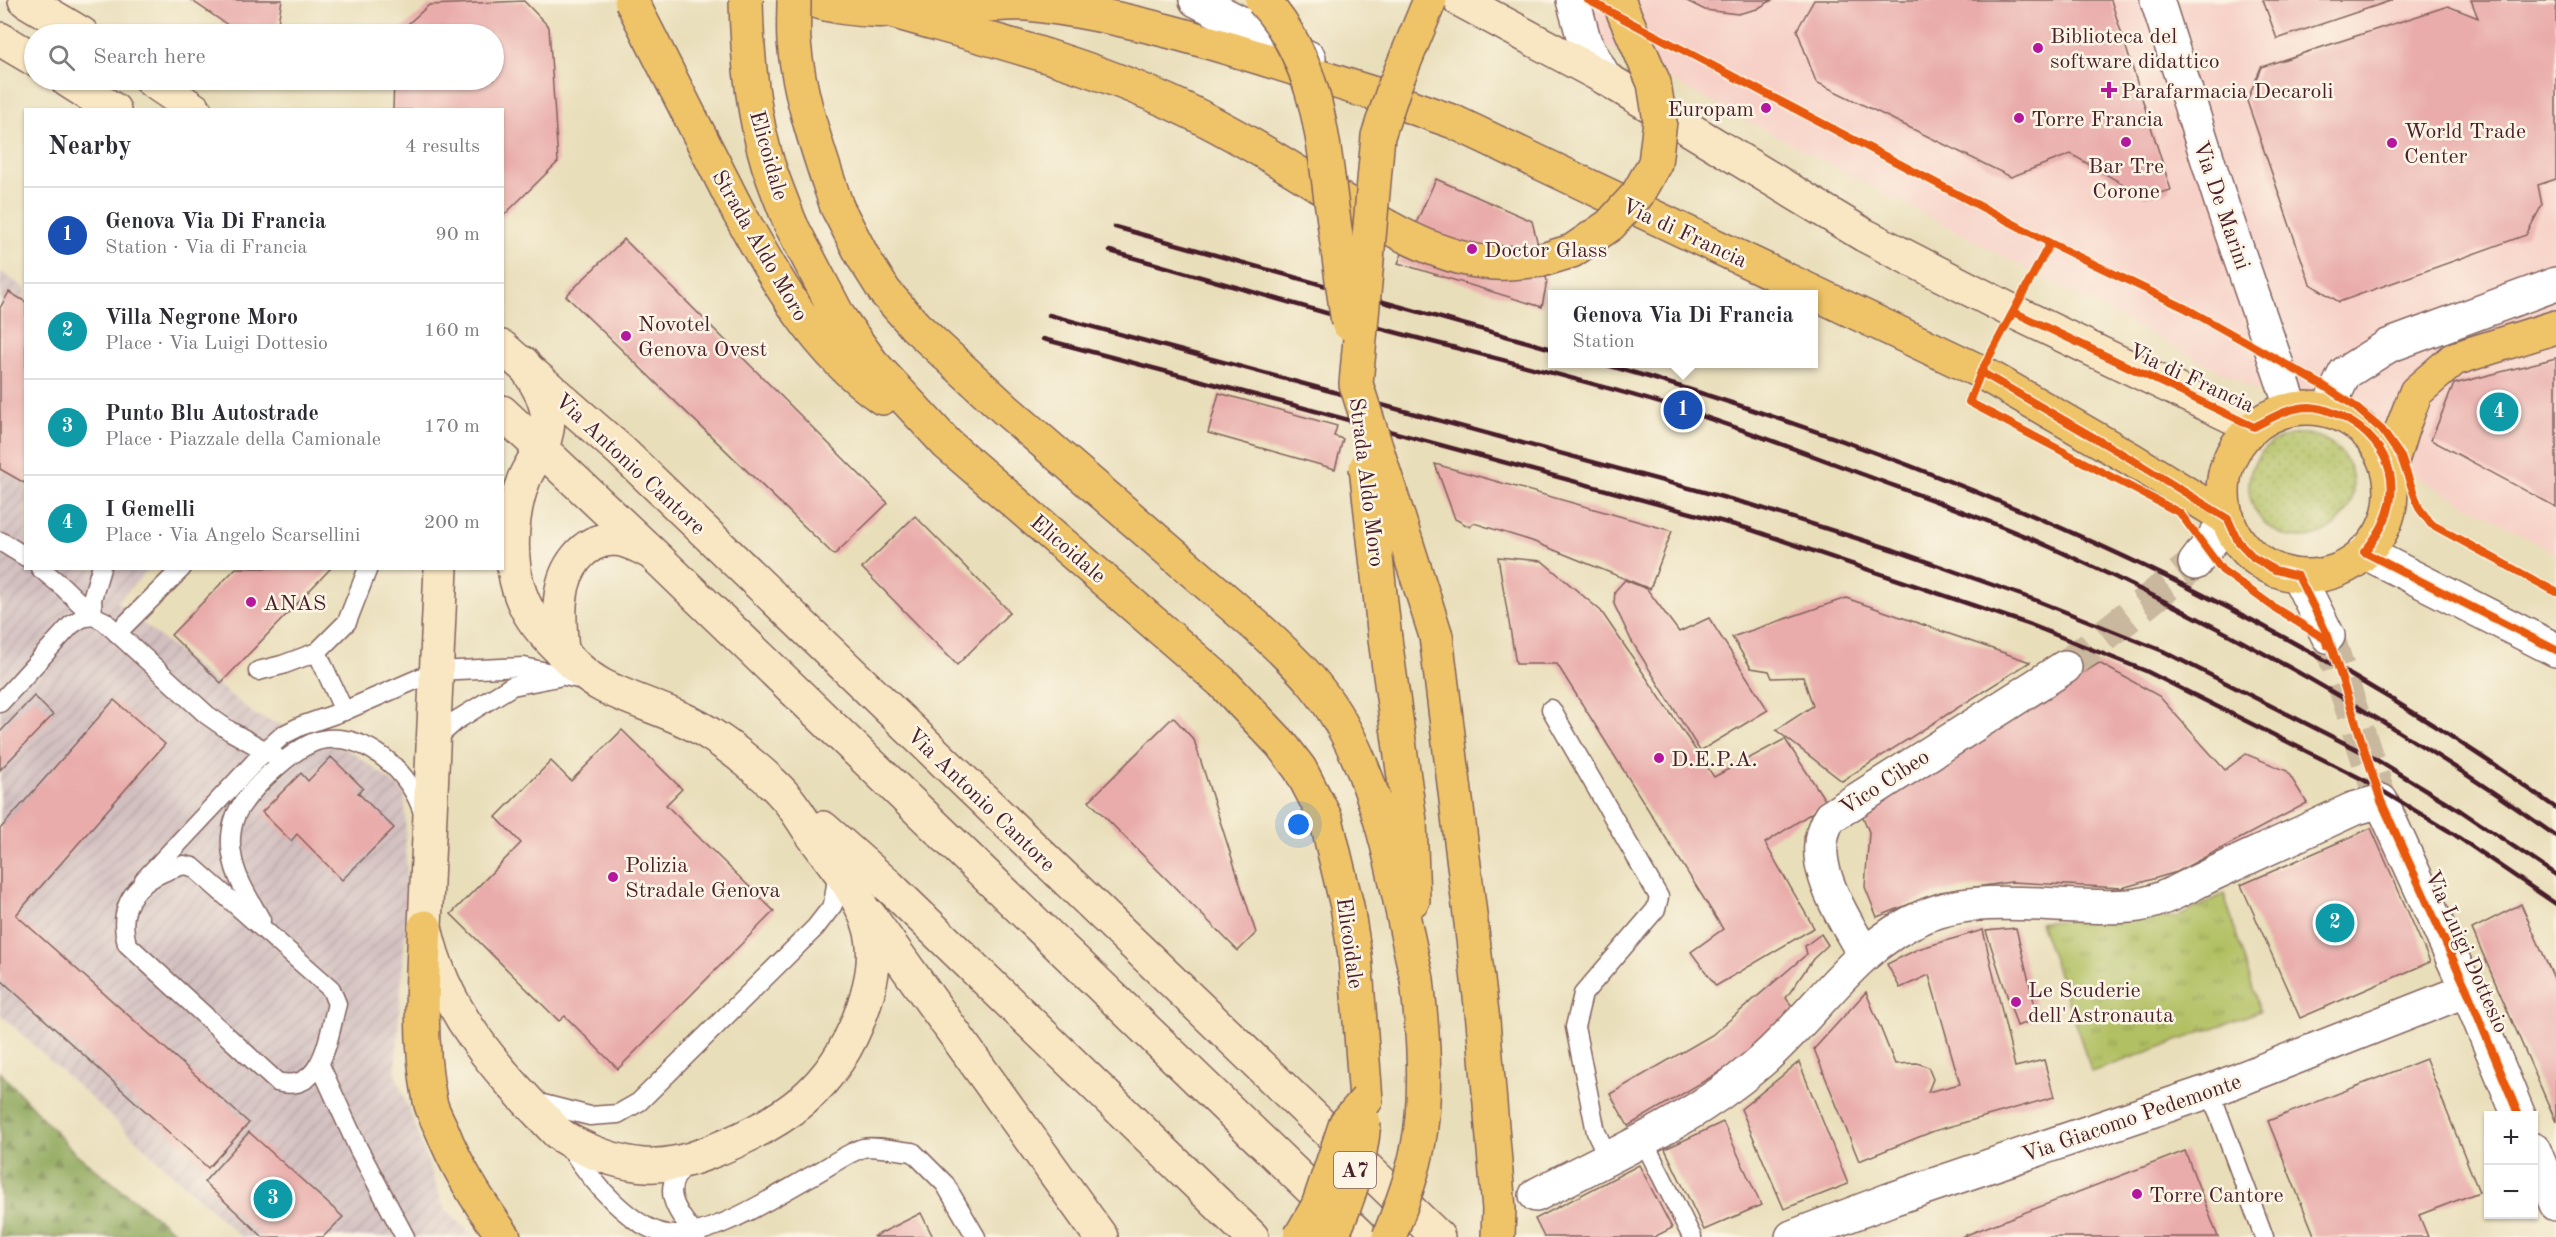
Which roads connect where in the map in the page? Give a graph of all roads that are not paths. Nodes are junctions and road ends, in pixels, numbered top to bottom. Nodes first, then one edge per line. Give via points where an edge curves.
1 (25, 0) edge
2 (631, 0) edge
3 (746, 0) edge
4 (794, 0) edge
5 (811, 0) edge
6 (1196, 0) edge
7 (1262, 0) edge
8 (1430, 0) edge
9 (1460, 0) edge
10 (1572, 0) edge
11 (1618, 0) edge
12 (2157, 0) edge
13 (891, 11) junction
14 (65, 24) edge
15 (0, 39) edge
16 (24, 53) edge
17 (1605, 78) junction
18 (83, 90) edge
19 (166, 90) edge
20 (1375, 94) junction
21 (111, 108) edge
22 (192, 108) edge
23 (2556, 284) edge
24 (1808, 290) edge
25 (1818, 295) edge
26 (2556, 327) edge
27 (513, 355) edge
28 (1356, 384) junction
29 (2292, 409) junction
30 (2327, 410) junction
31 (504, 414) edge
32 (2254, 427) junction
33 (542, 447) junction
34 (958, 453) junction
35 (2390, 468) junction
36 (2228, 519) junction
37 (0, 541) edge
38 (2364, 552) junction
39 (653, 554) junction
40 (24, 556) edge
41 (2195, 563) tunnel mouth
42 (42, 570) edge
43 (100, 570) edge
44 (180, 570) edge
45 (367, 570) edge
46 (441, 570) edge
47 (2298, 576) junction
48 (93, 616) junction
49 (117, 633) junction
50 (2328, 636) tunnel mouth
51 (2556, 650) edge
52 (317, 652) junction
53 (564, 664) junction
54 (2066, 668) tunnel mouth
55 (258, 671) dead end
56 (436, 671) junction
57 (0, 702) edge
58 (1551, 709) dead end
59 (344, 711) junction
60 (432, 742) junction
61 (265, 751) junction
62 (286, 761) junction
63 (783, 794) junction
64 (428, 830) junction
65 (838, 871) junction
66 (141, 884) junction
67 (859, 900) junction
68 (425, 927) junction
69 (266, 930) junction
70 (1864, 954) junction
71 (1417, 979) junction
72 (2467, 990) junction
73 (320, 1065) junction
74 (2210, 1091) junction
75 (1366, 1100) junction
76 (527, 1101) junction
77 (2517, 1111) edge
78 (565, 1140) junction
79 (1643, 1140) junction
80 (1608, 1157) junction
81 (696, 1158) junction
82 (2538, 1160) edge
83 (1536, 1194) dead end
84 (2556, 1204) edge
85 (695, 1235) edge
86 (405, 1237) edge
87 (504, 1237) edge
88 (976, 1237) edge
89 (1101, 1237) edge
90 (1252, 1237) edge
91 (1300, 1237) edge
92 (1331, 1237) edge
93 (1361, 1237) edge
94 (1389, 1237) edge
95 (1438, 1237) edge
96 (1498, 1237) edge
97 (1692, 1237) edge
98 (1791, 1237) edge
99 (2264, 1237) edge

1 - 14 main road
2 - 34 main road, Strada Aldo Moro, bridge via 739,213 780,286 815,335 874,392
3 - 34 main road, Elicoidale, bridge via 756,113 768,164 791,225 839,317 872,363
4 - 71 main road, bridge via 794,41 819,155 837,207 885,292 915,326 1005,409 1256,626 1315,685 1340,722 1373,794
5 - 13 main road via 860,11
6 - 20 street, Via di Francia
7 - 28 main road, Strada Aldo Moro, bridge via 1285,30 1306,69 1318,108
8 - 28 main road, bridge via 1378,136
9 - 17 main road, Via di Francia
10 - 17 street via 1585,43
11 - 13 main road, bridge via 1654,83 1660,121 1655,163 1637,195 1610,225 1572,251 1513,263 1482,262 1445,253 1369,216 1181,107 1118,80
12 - 29 street, Via De Marini
13 - 20 main road via 1025,4 1073,10 1191,37
15 - 16 main road
17 - 32 main road, Via di Francia via 1864,235
18 - 21 main road
19 - 22 main road
20 - 24 main road, Via di Francia via 1454,122
23 - 30 street via 2388,346 2345,373
25 - 36 main road, Via di Francia via 1981,372
26 - 35 main road via 2454,359 2416,392
27 - 33 main road, Via Antonio Cantore via 540,389 546,407 548,428
27 - 95 main road, Via Antonio Cantore via 621,450
28 - 71 main road, Strada Aldo Moro, bridge via 1410,821
28 - 96 main road, bridge via 1436,636 1483,1021
29 - 30 main road, Via di Francia
29 - 32 main road, Via di Francia
30 - 35 main road, Via di Francia via 2349,420 2376,441
31 - 33 main road
32 - 36 main road, Via di Francia via 2237,446 2226,469 2223,494
33 - 39 main road
33 - 53 main road, Via Antonio Cantore via 525,477 517,504 513,556 527,609
34 - 75 main road, Elicoidale via 1222,682 1300,769 1326,819 1347,906 1355,956
35 - 38 main road, Via di Francia via 2392,491 2388,512 2379,535
36 - 41 street
36 - 47 main road, Via di Francia via 2238,541 2254,558 2275,570
37 - 40 lane
38 - 47 main road, Via di Francia via 2350,565 2320,576
38 - 51 street
39 - 53 main road via 613,539 584,549 565,577 561,597
39 - 93 main road
42 - 48 lane
43 - 48 lane via 92,599
44 - 49 lane
45 - 52 lane via 347,622
46 - 56 main road
47 - 50 street
48 - 49 lane
48 - 57 lane via 71,625
49 - 61 lane via 207,715
52 - 55 lane
52 - 59 lane
53 - 56 lane
53 - 60 lane via 512,686 457,720
53 - 63 main road, Via Antonio Cantore via 602,686 714,736
54 - 70 street, Vico Cibeo via 1830,817 1821,843 1825,875
56 - 59 lane
56 - 60 main road
58 - 80 lane via 1659,897 1656,909 1583,994 1575,1027 1596,1132
59 - 61 lane via 283,735
60 - 64 main road
61 - 62 lane
61 - 66 lane
62 - 64 lane via 305,745 321,740 348,741 368,749 387,759 409,781 418,795
62 - 69 lane via 240,806 231,838 235,868
63 - 65 main road
63 - 90 main road via 890,887
64 - 68 main road
65 - 67 main road
65 - 76 lane via 833,905 815,928 639,1102 618,1114 590,1116
66 - 69 lane via 180,866 193,867
66 - 73 lane via 126,907 129,948 278,1082 301,1082
67 - 81 main road via 870,927 872,982 849,1041 833,1067 822,1083 788,1113 749,1137
67 - 89 main road
68 - 76 main road via 431,956 458,1012 484,1052
68 - 87 main road via 422,998 430,1103 454,1162
69 - 73 lane via 335,995 337,1004
70 - 72 street, Via Luigi Dottesio via 1908,924 1961,906 2140,904 2166,896 2353,809 2381,801
70 - 79 street via 1758,1064 1712,1100
71 - 94 main road, bridge via 1422,1118 1408,1185
72 - 74 street, Via Giacomo Pedemonte
72 - 77 street, Via Luigi Dottesio
73 - 86 lane
74 - 98 street, Via Giacomo Pedemonte
74 - 99 lane
75 - 91 main road, bridge via 1346,1123 1318,1206
75 - 92 main road, A7, bridge via 1363,1141
76 - 78 main road
78 - 81 main road via 624,1164 650,1167
78 - 85 lane via 584,1170 632,1217 651,1229 672,1235
79 - 80 street
79 - 97 lane
80 - 83 street
81 - 85 lane via 673,1180 671,1193 676,1209
82 - 84 street
85 - 88 lane via 864,1148 913,1152 945,1184

